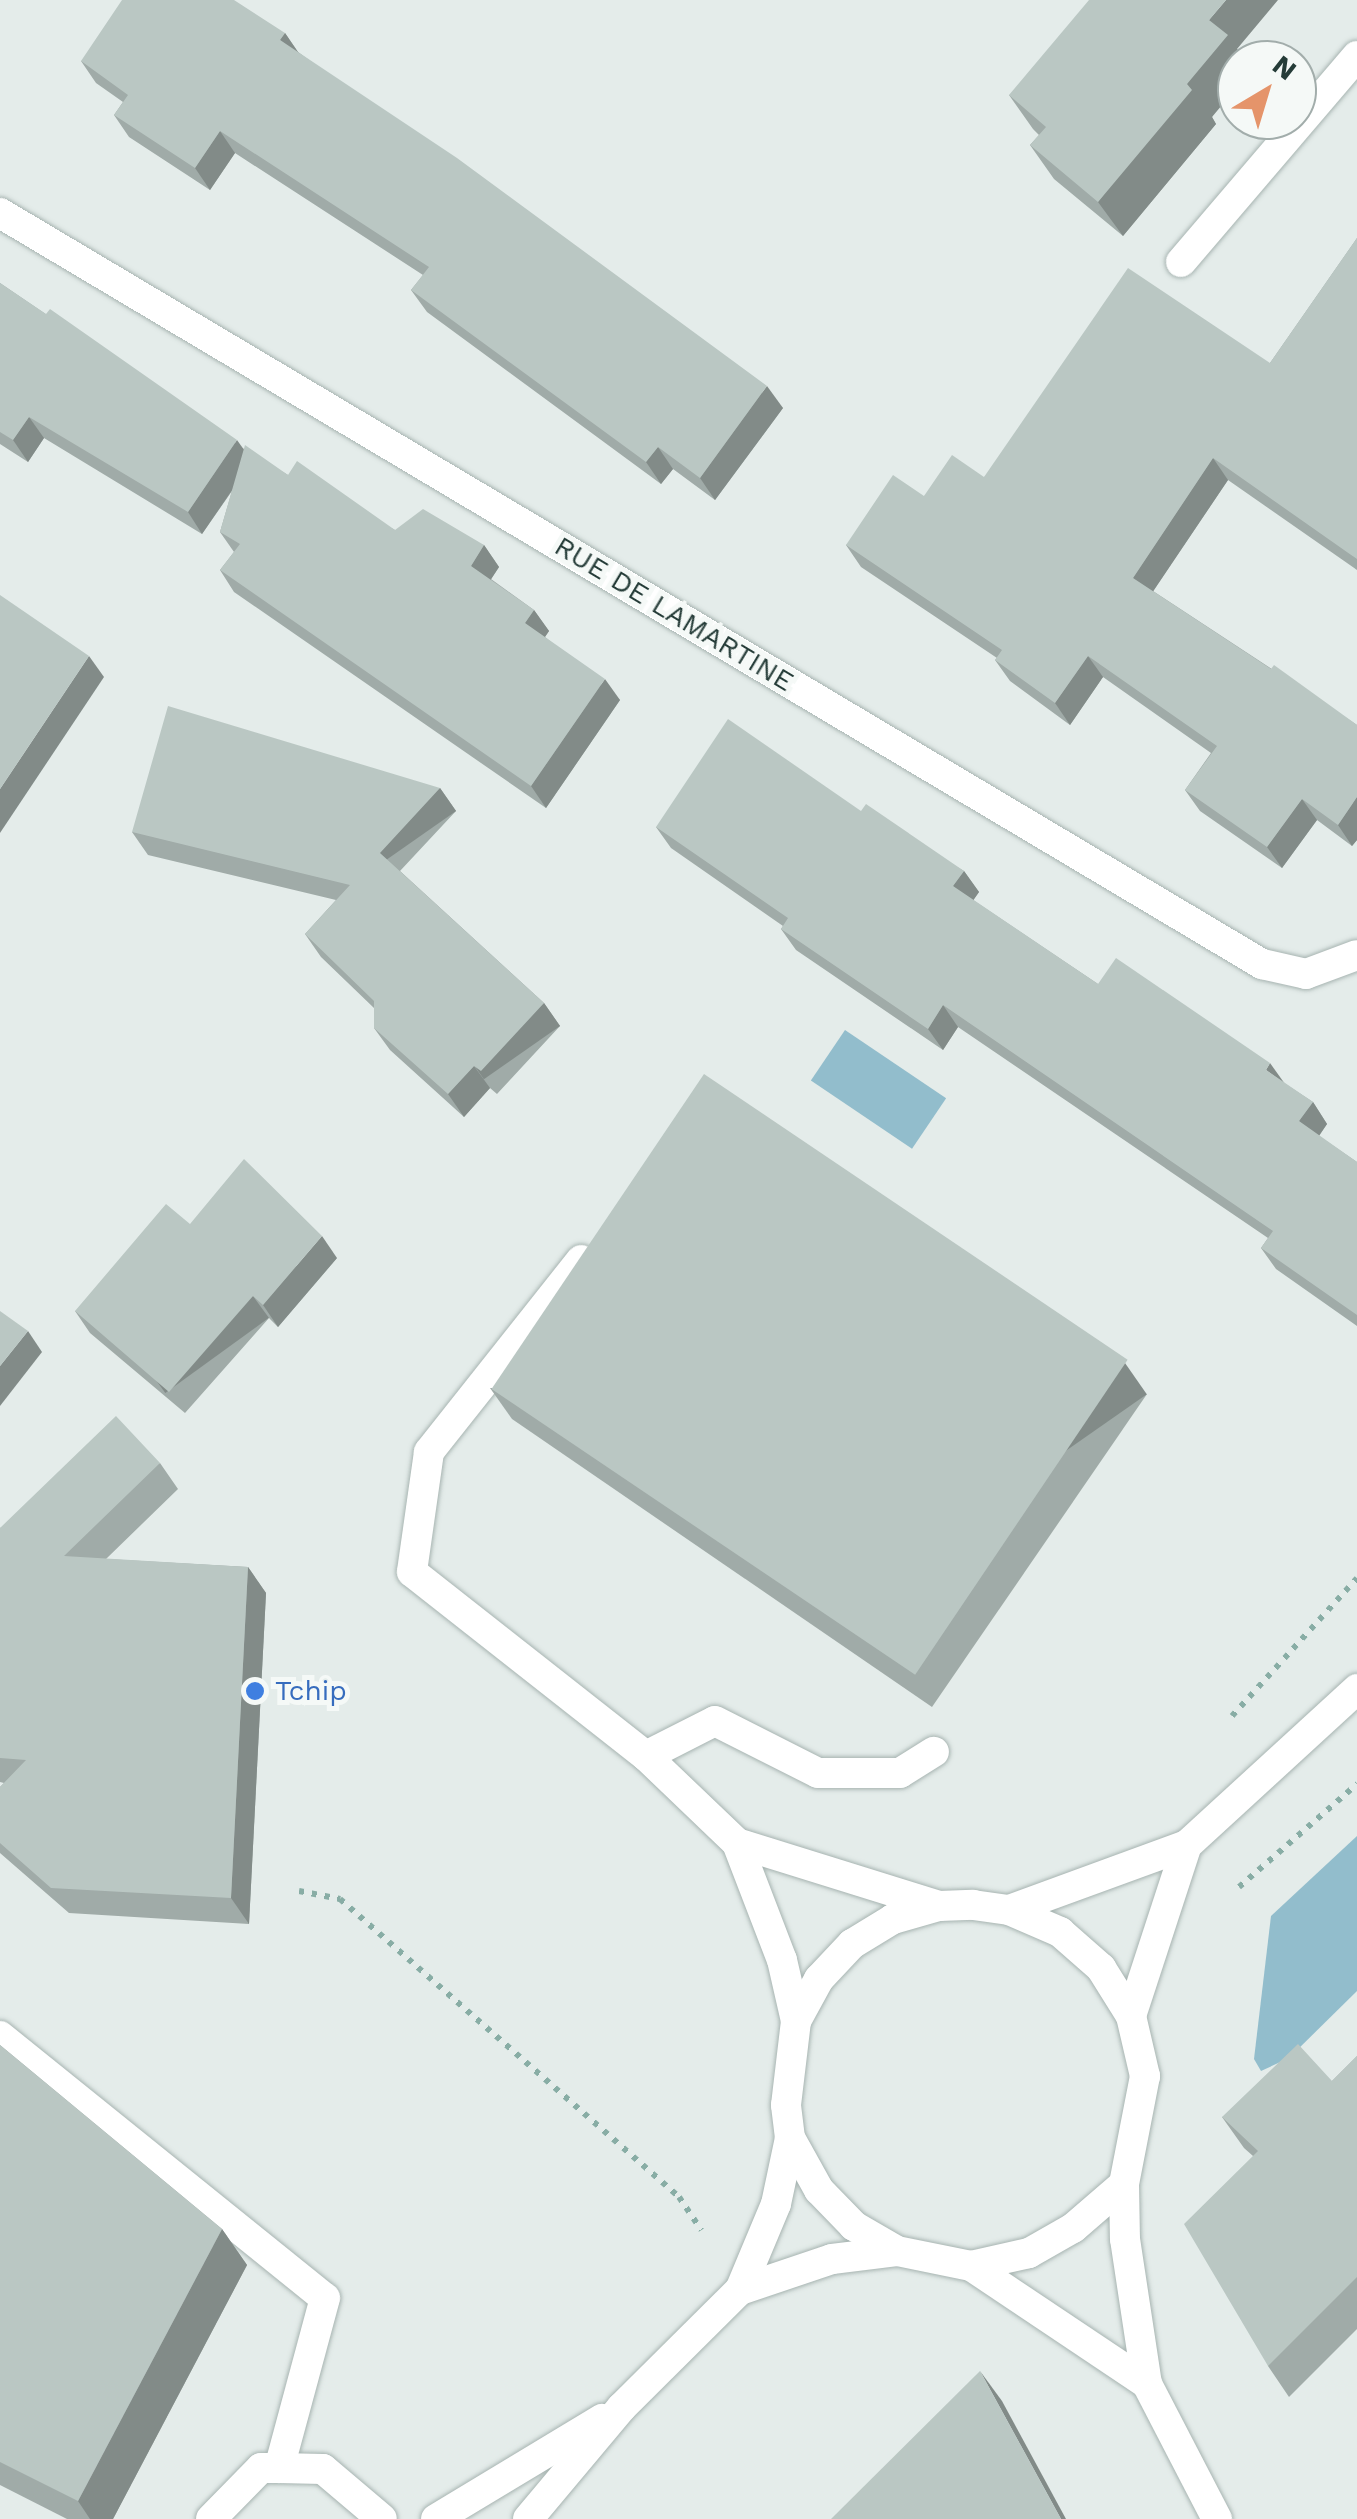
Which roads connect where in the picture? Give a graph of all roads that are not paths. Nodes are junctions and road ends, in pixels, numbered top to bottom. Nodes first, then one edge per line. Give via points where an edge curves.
1 (1357, 56) edge
2 (0, 213) edge
3 (1180, 262) dead end
4 (1357, 955) edge
5 (599, 1237) edge
6 (1357, 1689) edge
7 (934, 1752) dead end
8 (646, 1756) junction
9 (738, 1844) junction
10 (1187, 1845) junction
11 (938, 1906) junction
12 (1009, 1910) junction
13 (1131, 2016) junction
14 (796, 2020) junction
15 (0, 2036) edge
16 (790, 2138) junction
17 (1124, 2184) junction
18 (896, 2251) junction
19 (971, 2266) junction
20 (740, 2290) junction
21 (1147, 2384) junction
22 (622, 2407) junction
23 (278, 2468) junction
24 (211, 2519) edge
25 (382, 2519) edge
26 (436, 2519) edge
27 (528, 2519) edge
28 (1217, 2519) edge

1 - 3 main road
2 - 4 main road, RUE DE LAMARTINE via 1262,964 1306,974
5 - 8 main road via 429,1452 412,1572
6 - 10 main road
7 - 8 main road via 900,1773 818,1773 714,1721
8 - 9 main road
9 - 11 main road
9 - 14 main road via 782,1960
10 - 12 main road
10 - 13 main road
11 - 12 main road
11 - 14 main road via 893,1920 852,1944 819,1979
12 - 13 main road via 1060,1932 1101,1968
13 - 17 main road via 1145,2076
14 - 16 main road via 786,2062
15 - 23 main road via 325,2298
16 - 18 main road via 819,2190 854,2226
16 - 20 main road via 776,2204
17 - 19 main road via 1074,2228 1029,2253
17 - 21 main road via 1125,2239
18 - 19 main road
18 - 20 main road via 832,2259
19 - 21 main road
20 - 22 main road
21 - 28 main road
22 - 26 main road
22 - 27 main road
23 - 24 main road via 261,2468
23 - 25 main road via 323,2469

